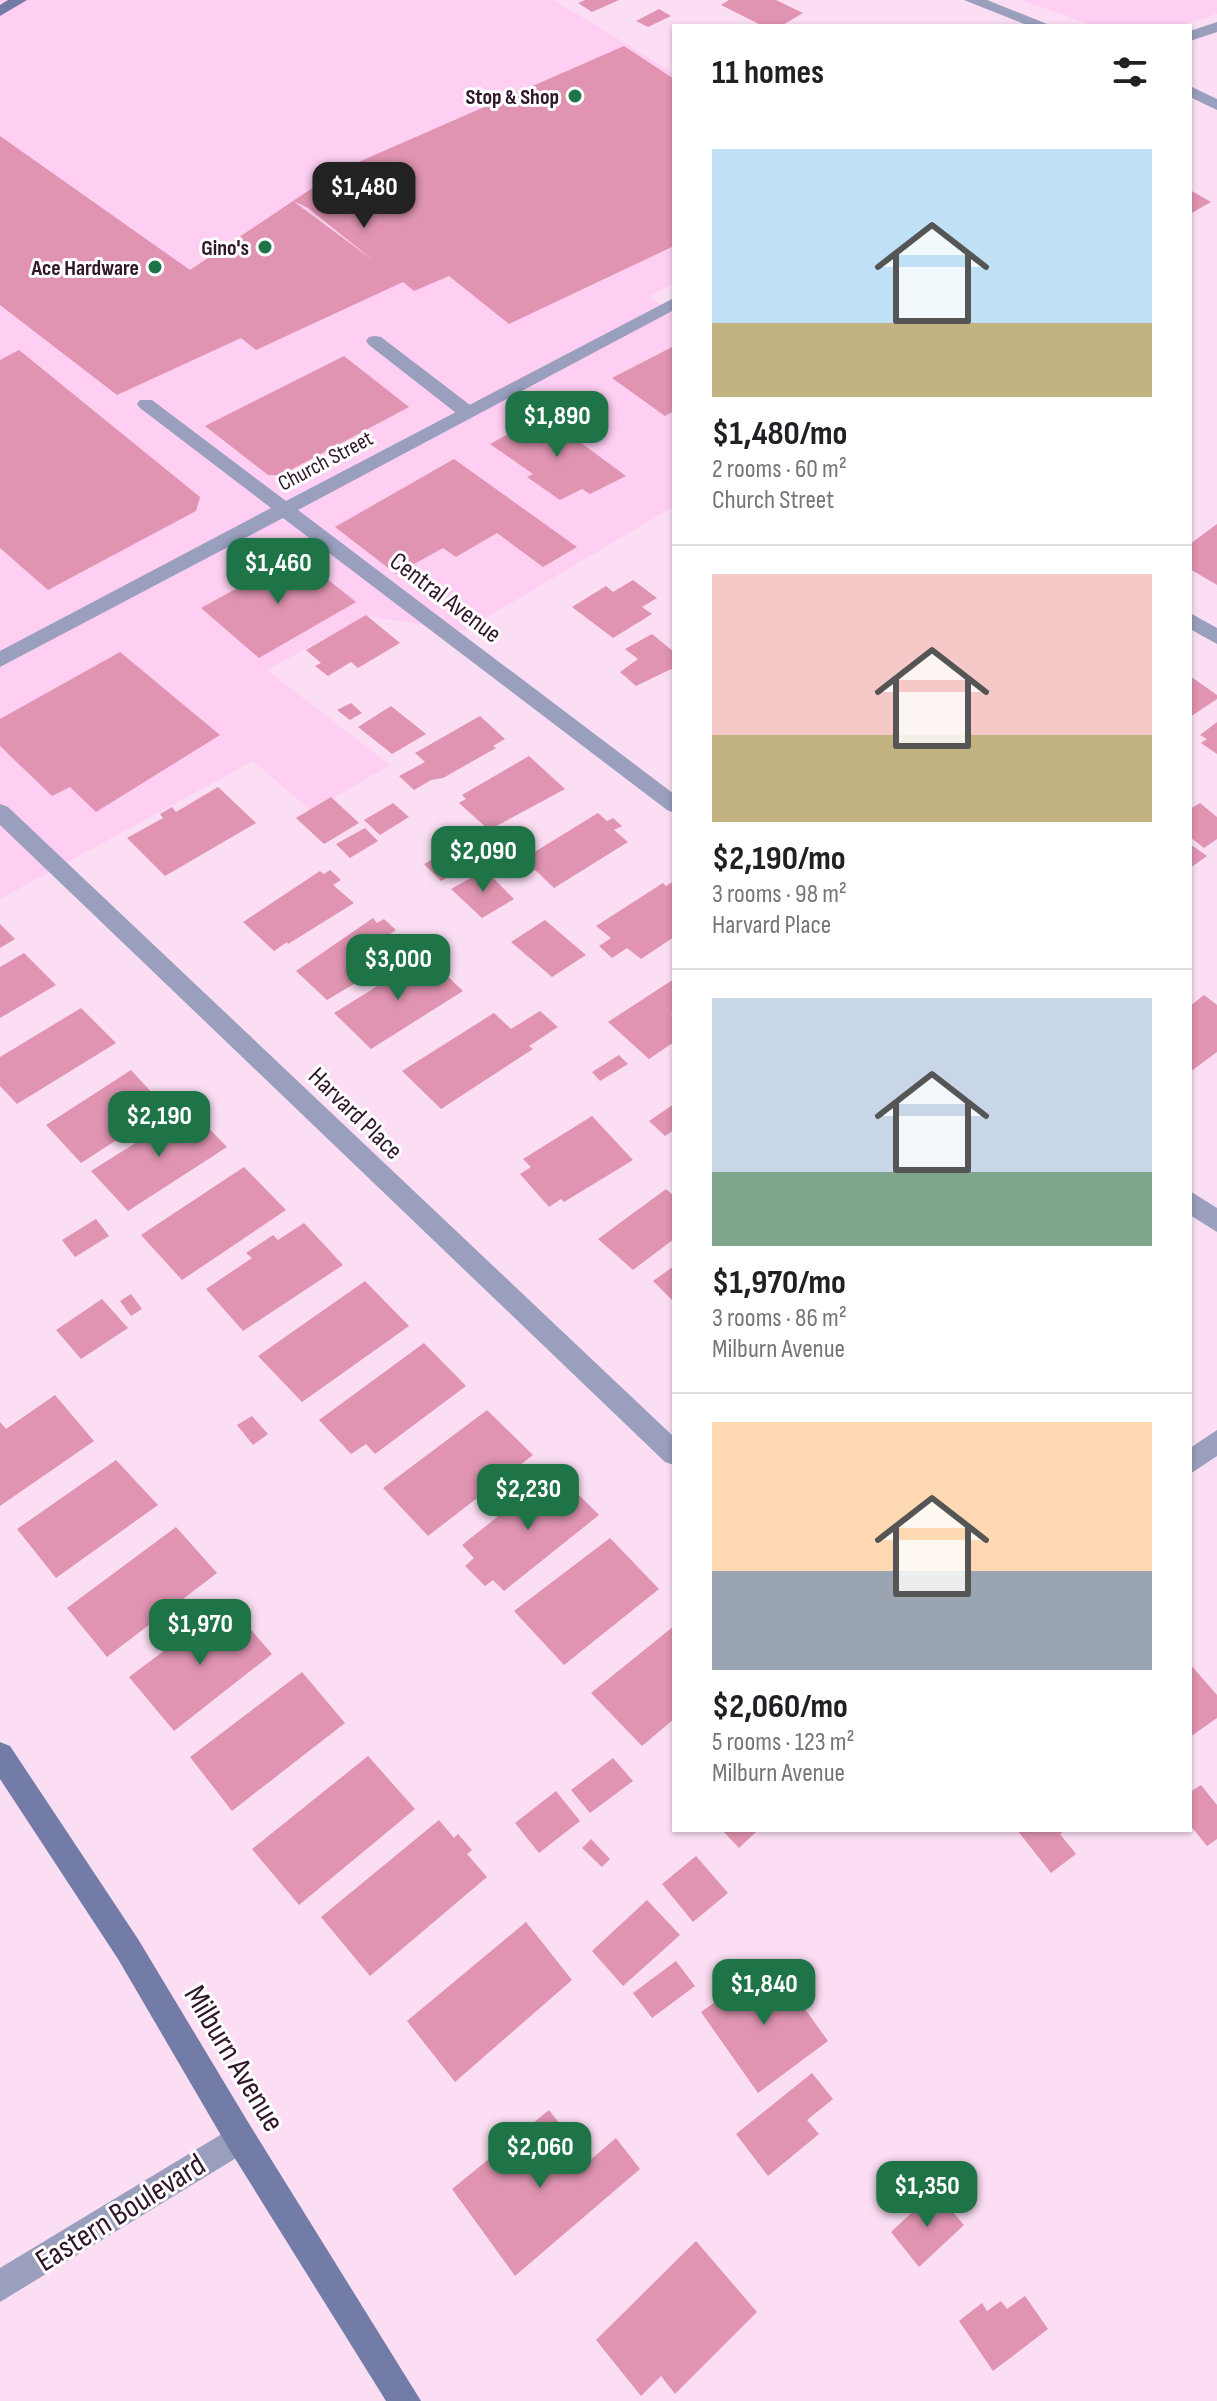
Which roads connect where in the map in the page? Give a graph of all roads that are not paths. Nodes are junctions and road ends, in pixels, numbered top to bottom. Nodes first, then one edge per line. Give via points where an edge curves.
1 (19, 0) edge
2 (972, 0) edge
3 (0, 11) edge
4 (1038, 24) edge
5 (1217, 27) edge
6 (1192, 35) edge
7 (1192, 92) edge
8 (1217, 105) edge
9 (672, 305) edge
10 (375, 341) dead end
11 (146, 404) dead end
12 (467, 412) junction
13 (283, 509) junction
14 (1192, 621) edge
15 (1217, 637) edge
16 (0, 660) edge
17 (672, 803) edge
18 (0, 812) edge
19 (1192, 1203) edge
20 (1217, 1222) edge
21 (1217, 1441) edge
22 (672, 1452) edge
23 (1192, 1461) edge
24 (0, 1755) edge
25 (240, 2138) junction
26 (0, 2286) edge
27 (405, 2401) edge

1 - 3 main road
2 - 4 street
5 - 6 street
7 - 8 street
9 - 12 street, Church Street
10 - 12 street
11 - 13 street, Central Avenue
12 - 13 street, Church Street
13 - 16 street, Church Street
13 - 17 street, Central Avenue
14 - 15 street
18 - 22 street, Harvard Place
19 - 20 street
21 - 23 street
24 - 25 main road, Milburn Avenue via 128,1949
25 - 26 street, Eastern Boulevard
25 - 27 main road, Milburn Avenue

